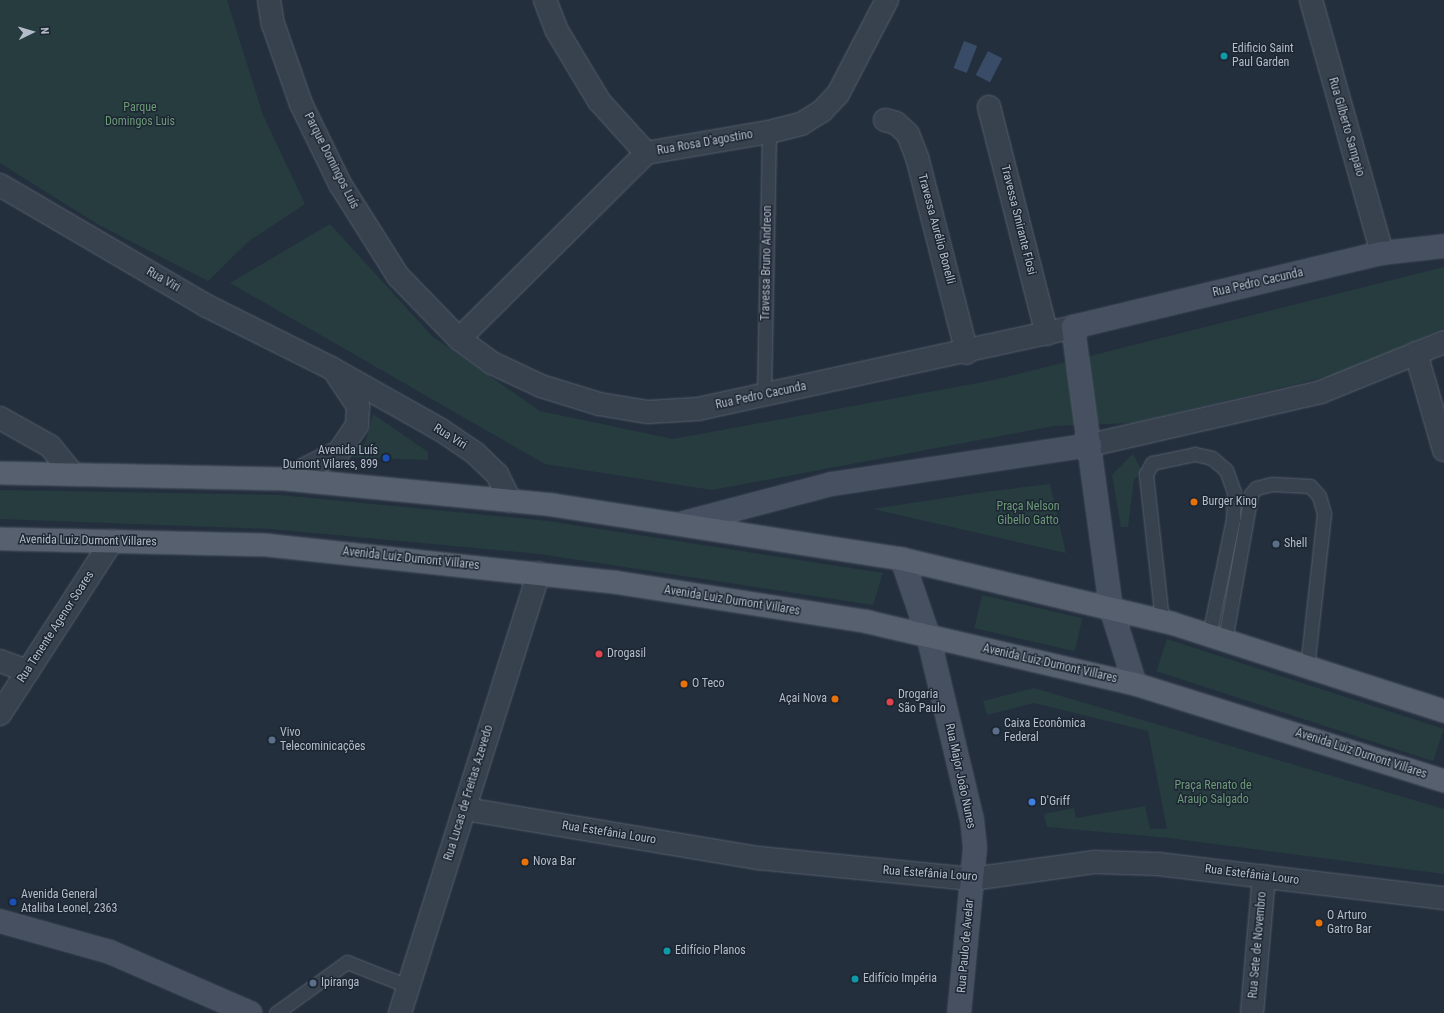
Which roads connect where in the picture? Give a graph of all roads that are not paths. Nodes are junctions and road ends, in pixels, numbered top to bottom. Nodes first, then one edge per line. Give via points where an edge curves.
1 (269, 0) edge
2 (545, 0) edge
3 (887, 0) edge
4 (1311, 0) edge
5 (989, 107) dead end
6 (885, 120) dead end
7 (769, 132) junction
8 (646, 153) junction
9 (0, 185) edge
10 (1444, 246) edge
11 (1382, 253) junction
12 (1073, 327) junction
13 (1047, 334) junction
14 (459, 339) junction
15 (1444, 342) edge
16 (967, 352) junction
17 (1416, 353) junction
18 (331, 368) junction
19 (764, 395) junction
20 (0, 418) edge
21 (1090, 445) junction
22 (1444, 450) edge
23 (0, 473) edge
24 (73, 474) junction
25 (285, 479) junction
26 (510, 501) junction
27 (679, 524) junction
28 (0, 539) edge
29 (112, 541) junction
30 (902, 559) junction
31 (539, 574) junction
32 (1111, 608) junction
33 (1162, 620) junction
34 (928, 635) junction
35 (1217, 638) junction
36 (0, 660) edge
37 (1307, 667) junction
38 (28, 671) junction
39 (1134, 684) junction
40 (1444, 711) edge
41 (0, 714) edge
42 (1444, 781) edge
43 (465, 809) junction
44 (1264, 877) junction
45 (972, 879) junction
46 (1444, 898) edge
47 (0, 921) edge
48 (408, 986) junction
49 (217, 1005) edge
50 (250, 1013) edge
51 (276, 1013) edge
52 (400, 1013) edge
53 (959, 1013) edge
54 (1252, 1013) edge

1 - 14 street, Parque Domingos Luís via 273,24 301,104 340,184 398,276
2 - 8 street via 558,31 599,101
3 - 7 street, Rua Rosa D'agostino via 838,94 822,111 801,124
4 - 11 street, Rua Gilberto Sampaio
5 - 13 street, Travessa Smirante Flosi
6 - 16 street, Travessa Aurélio Bonelli via 896,123 908,134 917,158
7 - 8 street, Rua Rosa D'agostino
7 - 19 lane, Travessa Bruno Andreon
8 - 14 street, Rua Rosa D'agostino
9 - 18 street, Rua Viri via 207,306
10 - 11 street, Rua Pedro Cacunda
11 - 12 street, Rua Pedro Cacunda
12 - 13 street, Rua Pedro Cacunda
12 - 21 street
13 - 16 street, Rua Pedro Cacunda
14 - 19 street, Rua Pedro Cacunda via 517,376 599,404 648,412 698,409
15 - 17 street
16 - 19 street, Rua Pedro Cacunda
17 - 21 street via 1321,392
17 - 22 street
18 - 25 street, Rua Viri via 358,406 357,425 339,452
18 - 26 street, Rua Viri via 475,453 497,474
20 - 24 street via 50,446
21 - 27 street via 832,484
21 - 32 street
23 - 24 main road
24 - 25 main road
25 - 26 main road
26 - 27 main road
27 - 30 main road
28 - 29 main road, Avenida Luiz Dumont Villares
29 - 31 main road, Avenida Luiz Dumont Villares via 266,545
29 - 38 street, Rua Tenente Agenor Soares
30 - 32 main road
30 - 34 street, Rua Major João Nunes
31 - 34 main road, Avenida Luiz Dumont Villares via 868,622
31 - 43 street, Rua Lucas de Freitas Azevedo
32 - 33 main road
32 - 39 street
33 - 35 main road
33 - 35 lane via 1146,474 1152,463 1195,454 1212,458 1226,470 1234,492 1233,519
34 - 39 main road, Avenida Luiz Dumont Villares
34 - 45 street, Rua Major João Nunes via 972,819 975,848
35 - 37 main road
35 - 37 lane via 1251,494 1256,488 1272,484 1310,486 1319,496 1324,514
36 - 38 street
37 - 40 main road
38 - 41 street, Rua Tenente Agenor Soares
39 - 42 main road, Avenida Luiz Dumont Villares
43 - 45 street, Rua Estefânia Louro via 758,858
43 - 48 street, Rua Lucas de Freitas Azevedo
44 - 45 street, Rua Estefânia Louro via 1162,864 1094,862
44 - 46 street, Rua Estefânia Louro
44 - 54 street, Rua Sete de Novembro
45 - 53 street, Rua Paulo de Avelar
47 - 49 street via 110,952
48 - 51 lane via 347,962
48 - 52 street, Rua Lucas de Freitas Azevedo
49 - 50 street

